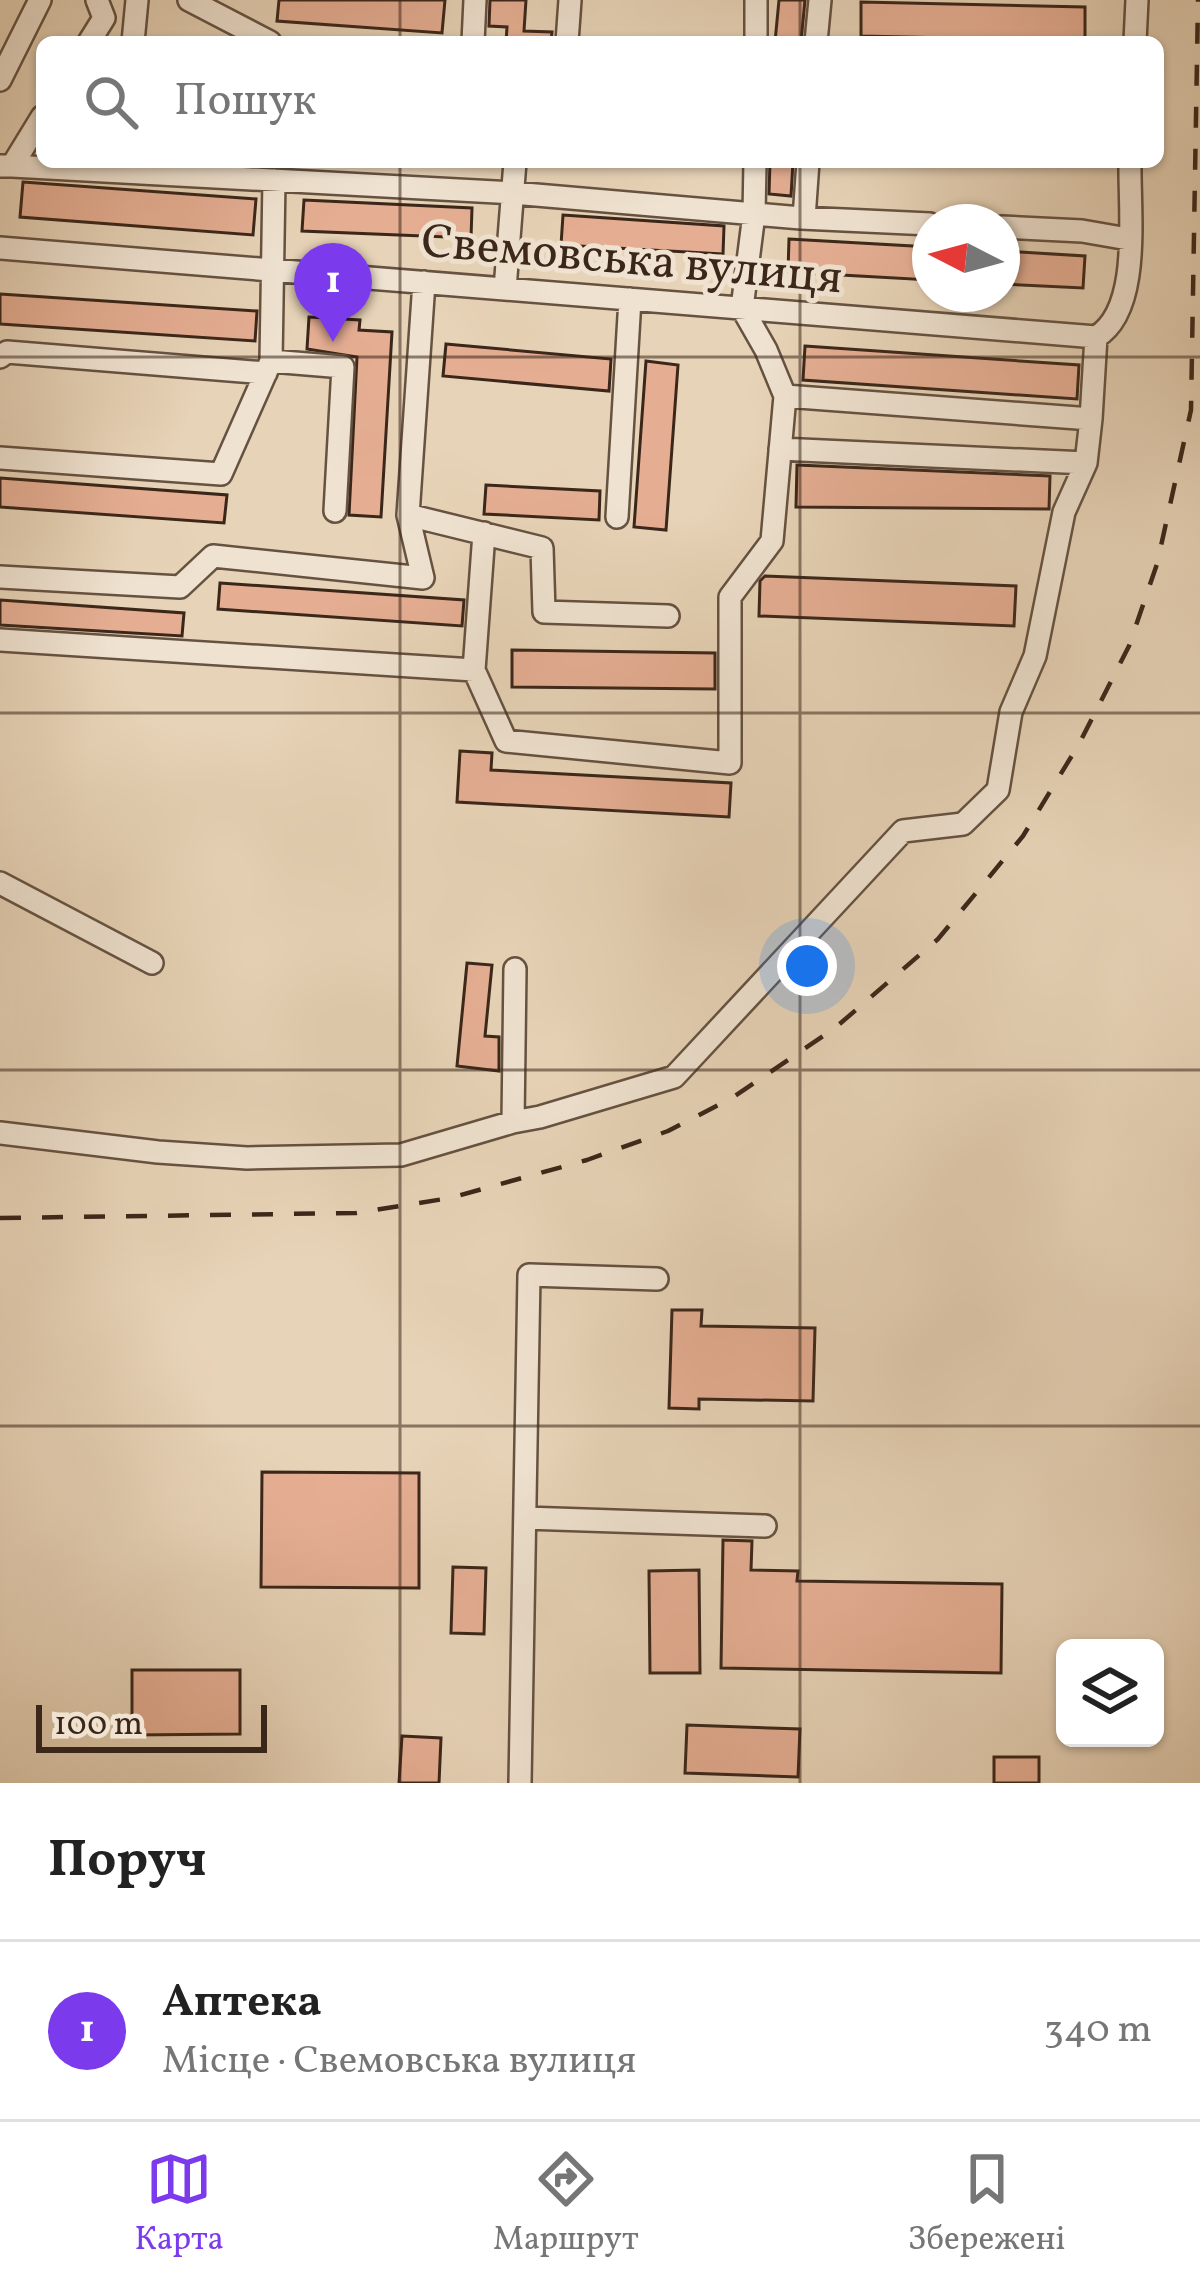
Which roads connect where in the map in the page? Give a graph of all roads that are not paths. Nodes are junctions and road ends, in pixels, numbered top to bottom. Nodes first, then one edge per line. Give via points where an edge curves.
1 (40, 0) edge
2 (126, 0) edge
3 (137, 0) edge
4 (189, 0) edge
5 (475, 0) edge
6 (570, 0) edge
7 (756, 0) edge
8 (820, 0) edge
9 (1137, 0) edge
10 (100, 9) edge
11 (134, 36) edge
12 (258, 36) edge
13 (472, 36) edge
14 (568, 36) edge
15 (756, 36) edge
16 (817, 36) edge
17 (1135, 36) edge
18 (0, 80) edge
19 (36, 126) edge
20 (6, 166) edge
21 (36, 168) edge
22 (44, 168) edge
23 (418, 168) edge
24 (515, 168) edge
25 (755, 168) edge
26 (808, 168) edge
27 (1130, 168) edge
28 (274, 180) junction
29 (416, 188) junction
30 (513, 193) junction
31 (754, 214) junction
32 (804, 218) junction
33 (912, 223) edge
34 (1020, 228) edge
35 (1128, 239) junction
36 (0, 248) edge
37 (270, 270) junction
38 (424, 282) junction
39 (505, 289) junction
40 (630, 299) junction
41 (742, 308) junction
42 (1103, 333) junction
43 (0, 357) edge
44 (268, 367) junction
45 (785, 396) junction
46 (1091, 419) junction
47 (780, 448) junction
48 (0, 458) edge
49 (1086, 463) junction
50 (335, 511) dead end
51 (408, 515) junction
52 (616, 517) dead end
53 (484, 533) junction
54 (0, 577) edge
55 (668, 616) dead end
56 (0, 640) edge
57 (474, 670) junction
58 (0, 883) edge
59 (152, 963) dead end
60 (515, 969) dead end
61 (514, 1121) junction
62 (0, 1133) edge
63 (657, 1279) dead end
64 (525, 1518) junction
65 (765, 1526) dead end
66 (520, 1783) edge

1 - 18 street
2 - 10 street
3 - 11 street
4 - 12 street
5 - 13 street
6 - 14 street
7 - 15 street
8 - 16 street
9 - 17 street
19 - 20 street
20 - 21 street
22 - 28 street
23 - 29 street
24 - 30 street
25 - 31 street
26 - 32 street
27 - 35 street
28 - 29 street
28 - 37 street
29 - 30 street
30 - 31 street
30 - 39 street
31 - 32 street
31 - 41 street
32 - 33 street
34 - 35 street
35 - 42 street via 1130,284
36 - 37 street, Свемовська вулиця
37 - 38 street, Свемовська вулиця
37 - 44 street
38 - 39 street, Свемовська вулиця
38 - 51 street
39 - 40 street, Свемовська вулиця
40 - 41 street, Свемовська вулиця
40 - 52 street
41 - 42 street, Свемовська вулиця
41 - 45 street
42 - 46 street
43 - 44 street
44 - 48 street via 221,474
44 - 50 street via 344,368
45 - 46 street
45 - 47 street
46 - 49 street
47 - 49 street
47 - 57 street via 772,541 730,597 730,764 506,741
49 - 61 street via 1064,512 998,790 963,824 903,831 674,1077
51 - 53 street
51 - 54 street via 423,578 213,556 180,587
53 - 55 street via 542,548 544,611
53 - 57 street
56 - 57 street
58 - 59 street
60 - 61 street
61 - 62 street via 401,1155 247,1158
63 - 64 street via 530,1275
64 - 65 street
64 - 66 street

